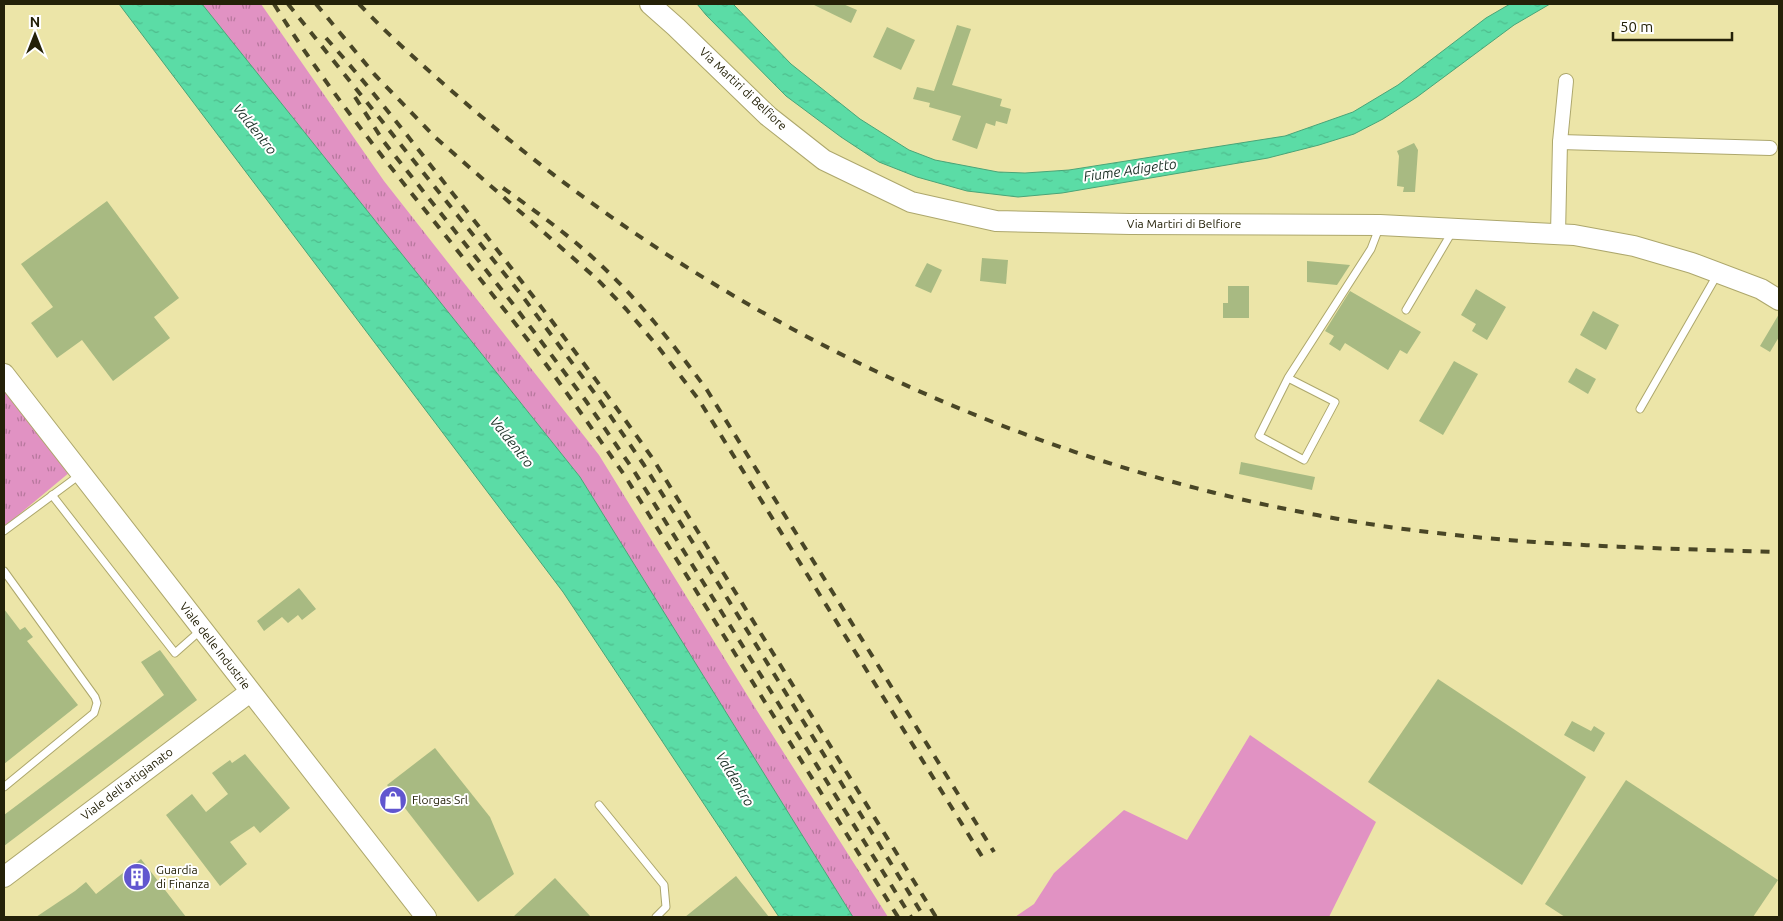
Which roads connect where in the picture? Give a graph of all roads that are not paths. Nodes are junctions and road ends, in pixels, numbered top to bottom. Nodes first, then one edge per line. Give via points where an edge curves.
1 (650, 4) edge
2 (1566, 81) dead end
3 (1560, 142) junction
4 (1770, 148) dead end
5 (1380, 225) junction
6 (1454, 230) junction
7 (1558, 234) junction
8 (1719, 272) junction
9 (1779, 300) edge
10 (1406, 310) dead end
11 (4, 374) edge
12 (1288, 378) junction
13 (1640, 409) dead end
14 (81, 473) junction
15 (52, 495) junction
16 (4, 531) edge
17 (4, 571) edge
18 (202, 630) junction
19 (250, 692) junction
20 (4, 787) edge
21 (599, 805) dead end
22 (4, 877) edge
23 (426, 917) edge
24 (656, 917) edge

1 - 5 street, Via Martiri di Belfiore via 768,116 824,160 911,202 996,221
2 - 3 street
3 - 4 street
3 - 7 street
5 - 6 street, Via Martiri di Belfiore
5 - 12 lane via 1371,249
6 - 7 street, Via Martiri di Belfiore
6 - 10 lane
7 - 8 street, Via Martiri di Belfiore via 1634,246
8 - 9 street, Via Martiri di Belfiore
8 - 13 lane
11 - 14 street, Viale delle Industrie
12 - 12 lane via 1259,436 1304,460 1336,402
14 - 15 lane
14 - 18 street, Viale delle Industrie
15 - 16 lane
15 - 18 lane via 175,653
17 - 20 lane via 95,697 96,703 94,713
18 - 19 street, Viale delle Industrie
19 - 22 street, Viale dell'artigianato
19 - 23 street, Viale delle Industrie
21 - 24 lane via 664,884 666,907

